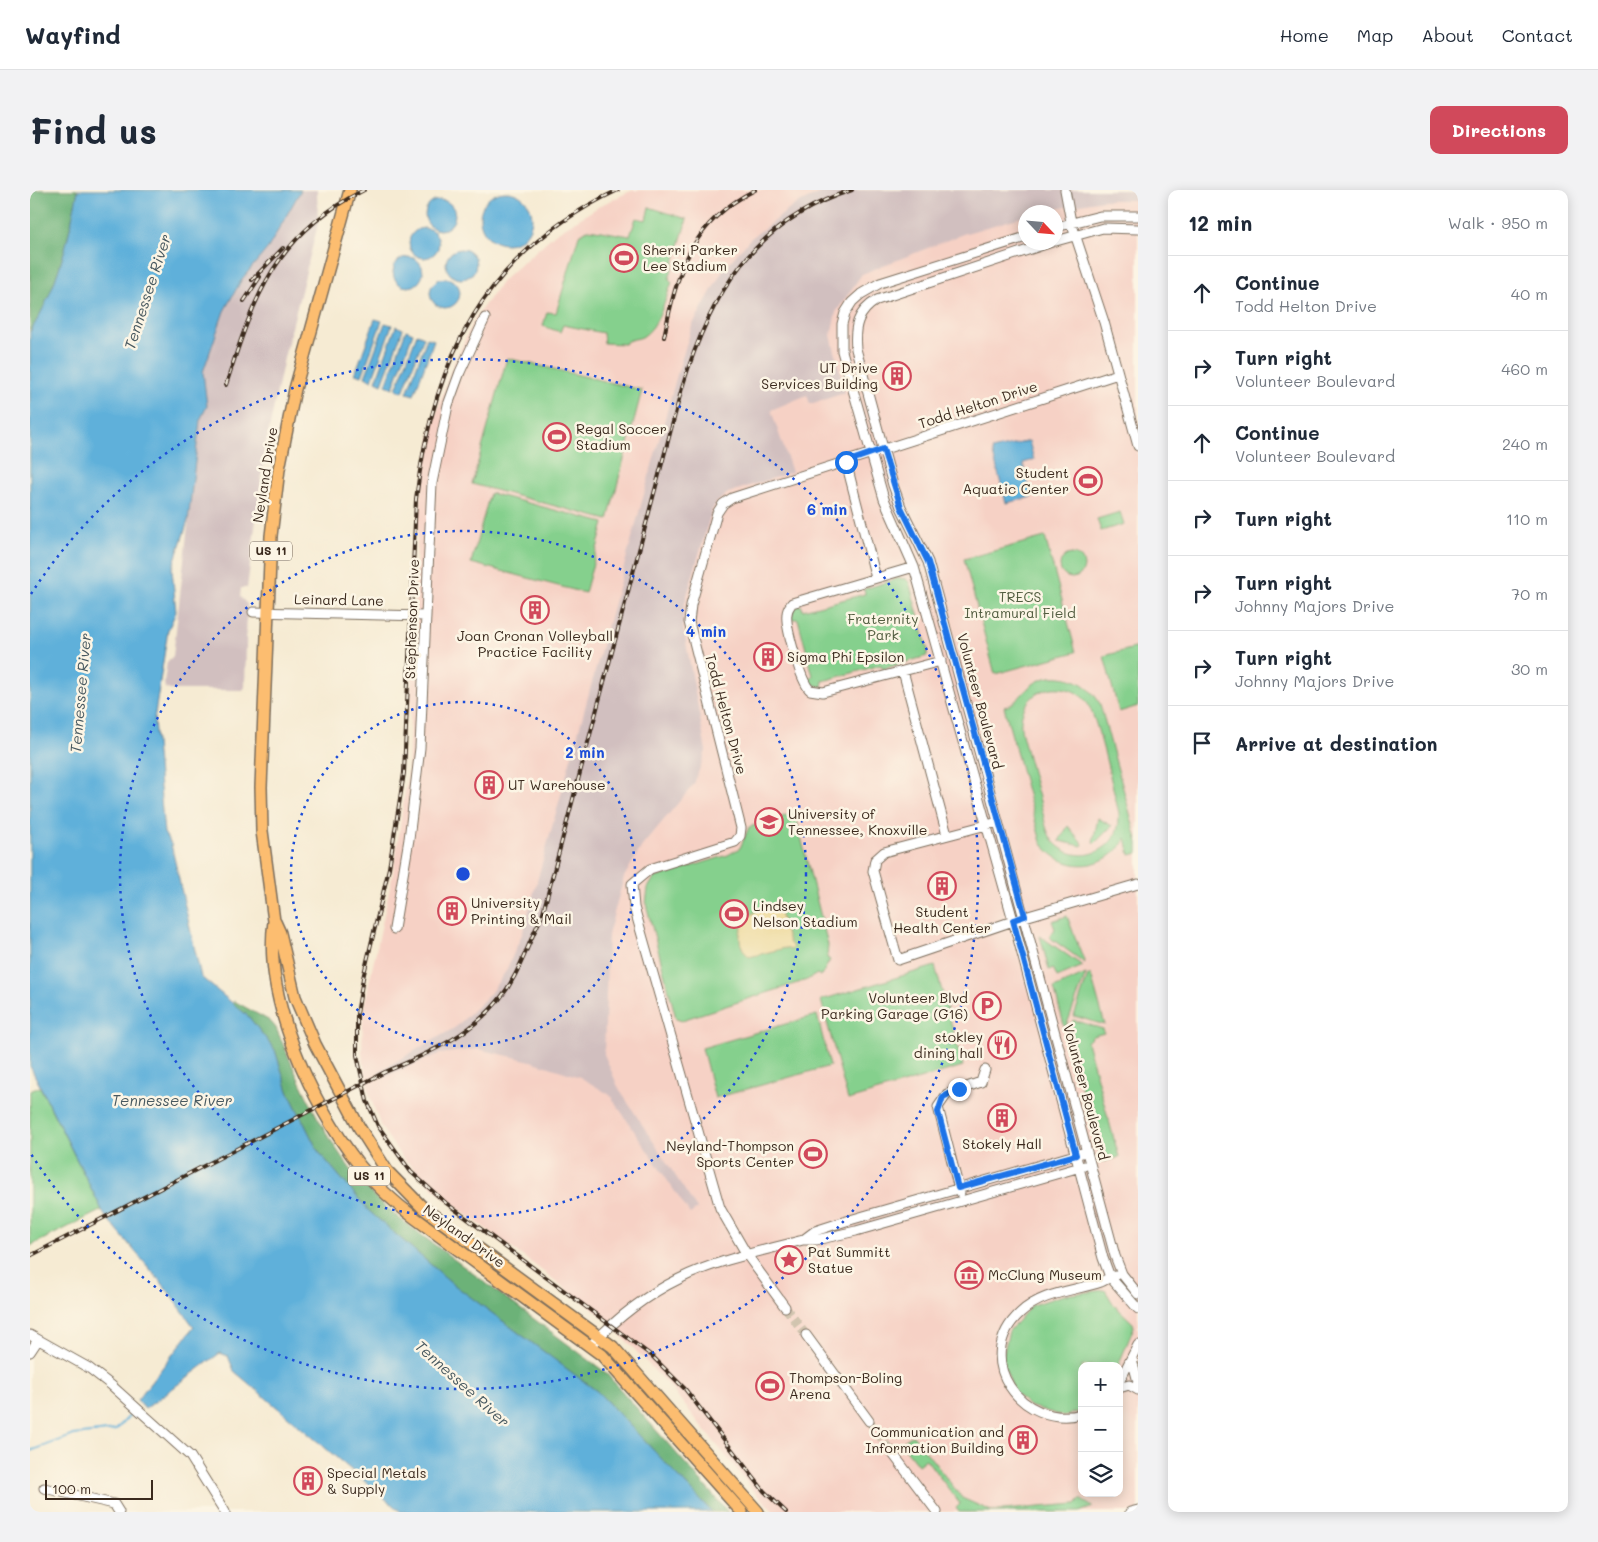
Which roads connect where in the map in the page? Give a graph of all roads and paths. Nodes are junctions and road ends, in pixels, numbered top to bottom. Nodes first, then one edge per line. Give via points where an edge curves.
1 (350, 190) edge
2 (1065, 190) edge
3 (1138, 216) edge
4 (1071, 222) junction
5 (1063, 225) edge
6 (1138, 228) edge
7 (1076, 235) junction
8 (1063, 239) edge
9 (1018, 240) edge
10 (1027, 250) edge
11 (852, 302) junction
12 (863, 311) junction
13 (485, 318) dead end
14 (1118, 374) junction
15 (1138, 446) edge
16 (883, 449) junction
17 (870, 454) junction
18 (846, 462) junction
19 (914, 567) junction
20 (876, 578) junction
21 (253, 612) dead end
22 (268, 612) junction
23 (425, 616) junction
24 (941, 661) junction
25 (903, 671) junction
26 (998, 822) junction
27 (986, 825) junction
28 (946, 835) junction
29 (1138, 884) edge
30 (1025, 916) junction
31 (1013, 920) junction
32 (274, 921) junction
33 (394, 929) dead end
34 (984, 1070) dead end
35 (1088, 1151) junction
36 (1076, 1155) junction
37 (1092, 1164) junction
38 (1080, 1168) junction
39 (958, 1188) junction
40 (962, 1201) junction
41 (1097, 1234) junction
42 (1110, 1236) junction
43 (803, 1240) junction
44 (747, 1255) junction
45 (1122, 1274) junction
46 (1110, 1277) junction
47 (1138, 1294) edge
48 (785, 1307) tunnel mouth
49 (1138, 1309) edge
50 (806, 1335) tunnel mouth
51 (600, 1336) junction
52 (34, 1338) edge
53 (1138, 1345) edge
54 (590, 1346) junction
55 (30, 1352) edge
56 (1132, 1359) junction
57 (1123, 1375) edge
58 (1138, 1382) edge
59 (1123, 1387) edge
60 (1138, 1390) edge
61 (1078, 1415) edge
62 (869, 1421) tunnel mouth
63 (890, 1450) tunnel mouth
64 (44, 1488) dead end
65 (1138, 1510) edge
66 (118, 1512) edge
67 (225, 1512) edge
68 (742, 1512) edge
69 (758, 1512) edge
70 (937, 1512) edge
71 (1130, 1512) edge

1 - 22 main road, Neyland Drive / US 11 via 295,389 279,469 271,536
2 - 4 street
3 - 4 street via 1100,216
4 - 5 street
4 - 7 street
6 - 7 street via 1103,228
7 - 8 street
7 - 14 street
9 - 11 street via 880,283
10 - 12 street via 885,296
11 - 12 street
11 - 17 street, Volunteer Boulevard via 842,324 842,351
12 - 16 street, Volunteer Boulevard via 856,326 856,348
13 - 23 street, Stephenson Drive via 448,405 436,457
14 - 15 street
14 - 16 street, Todd Helton Drive
16 - 17 street, Todd Helton Drive
16 - 26 street, Volunteer Boulevard via 901,507 928,562
17 - 18 street, Todd Helton Drive
17 - 19 street, Volunteer Boulevard via 884,499
18 - 20 street
18 - 44 street, Todd Helton Drive via 732,498 717,513 689,622 741,828 740,836 735,842 650,869 632,884 634,907 720,1208
19 - 20 street
19 - 24 street, Volunteer Boulevard
20 - 25 street via 792,603 788,608 787,620 803,679 810,690 824,692
21 - 22 street, Leinard Lane
22 - 23 street, Leinard Lane
22 - 32 main road, Neyland Drive / US 11 via 261,787 262,831
23 - 33 street, Stephenson Drive via 420,748
24 - 25 street
24 - 27 street, Volunteer Boulevard
25 - 28 street
26 - 27 street
26 - 30 street, Volunteer Boulevard
27 - 28 street
27 - 31 street, Volunteer Boulevard
28 - 31 street via 884,852 875,860 873,871 898,960
29 - 30 street
30 - 31 street
30 - 35 street, Volunteer Boulevard
31 - 36 street, Volunteer Boulevard
32 - 51 main road, Neyland Drive / US 11 via 296,997 315,1044 386,1170 423,1208
32 - 54 main road, Neyland Drive / US 11 via 272,934 278,994 291,1040 318,1099 352,1156 403,1208
34 - 39 street via 981,1082 946,1094 938,1107
35 - 36 street
35 - 37 street, Volunteer Boulevard
36 - 38 street, Volunteer Boulevard
36 - 39 street
37 - 38 street
37 - 42 street, Volunteer Boulevard
38 - 40 street
38 - 41 street, Volunteer Boulevard
39 - 40 street
39 - 43 street via 815,1231
40 - 43 street via 856,1231
41 - 42 street via 1103,1238
41 - 46 street, Volunteer Boulevard
42 - 45 street, Volunteer Boulevard
43 - 44 street
44 - 48 street
44 - 51 street via 678,1279
45 - 46 street
45 - 47 street, Volunteer Boulevard
46 - 49 street, Volunteer Boulevard
46 - 61 street via 1030,1304 1010,1324 1002,1348 1005,1378 1018,1399 1047,1415
50 - 62 street
51 - 54 street
51 - 69 main road, Neyland Drive / US 11 via 628,1363
52 - 55 street
52 - 67 street via 112,1384 190,1456
53 - 56 street
54 - 68 main road, Neyland Drive / US 11 via 620,1374
56 - 57 street
56 - 58 street
59 - 60 street via 1129,1385
63 - 70 street
64 - 66 street via 114,1504
65 - 71 street

